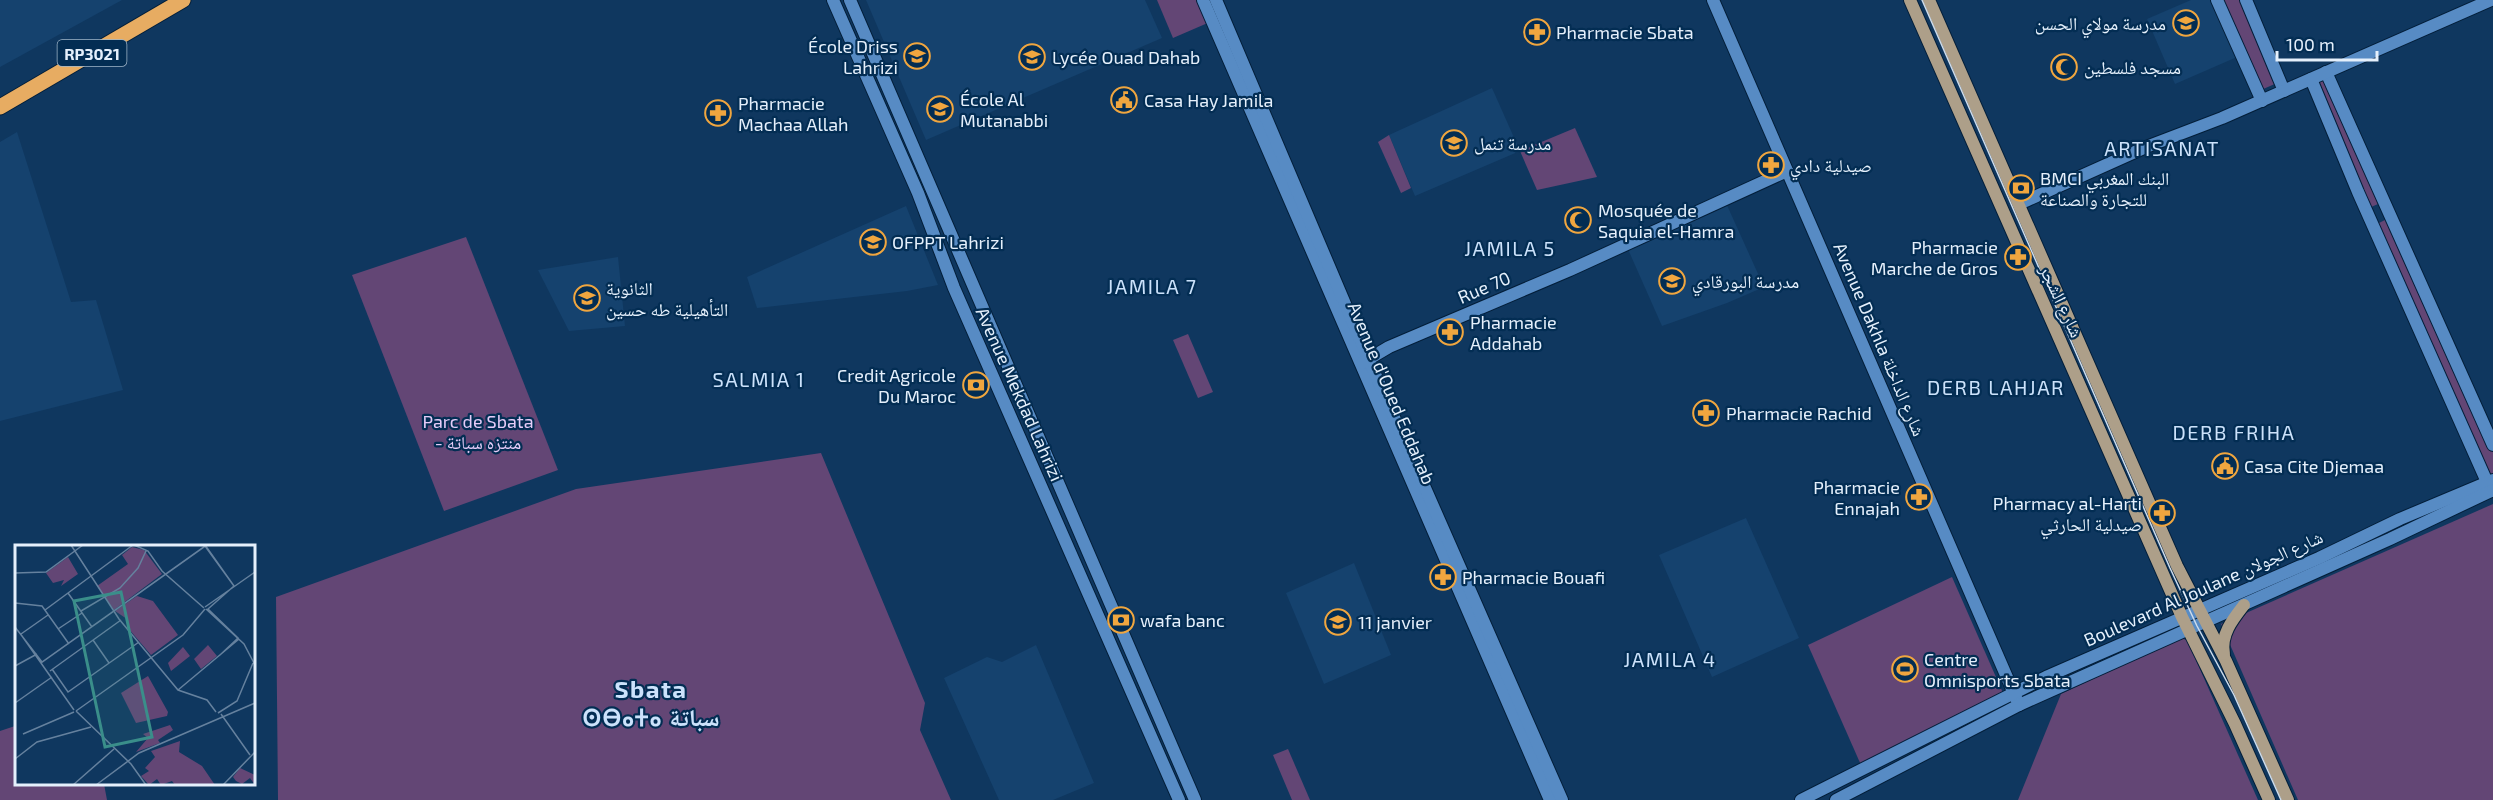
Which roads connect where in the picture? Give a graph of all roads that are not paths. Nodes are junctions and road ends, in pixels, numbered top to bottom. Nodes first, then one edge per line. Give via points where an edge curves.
1 (165, 0) edge
2 (183, 0) edge
3 (833, 0) edge
4 (850, 0) edge
5 (1203, 0) edge
6 (1216, 0) edge
7 (1713, 0) edge
8 (1910, 0) edge
9 (1929, 0) edge
10 (2217, 0) edge
11 (2246, 0) edge
12 (2491, 0) edge
13 (2326, 72) junction
14 (2311, 79) junction
15 (2284, 91) junction
16 (0, 96) edge
17 (2262, 101) junction
18 (0, 107) edge
19 (1787, 171) junction
20 (2019, 204) junction
21 (1364, 361) junction
22 (2493, 445) edge
23 (2491, 488) edge
24 (2244, 605) junction
25 (2200, 609) junction
26 (2182, 617) junction
27 (2206, 622) junction
28 (2188, 630) junction
29 (2226, 661) junction
30 (2014, 692) junction
31 (2019, 705) junction
32 (1968, 714) junction
33 (1974, 728) junction
34 (1179, 800) edge
35 (1195, 800) edge
36 (1550, 800) edge
37 (1562, 800) edge
38 (1801, 800) edge
39 (1836, 800) edge
40 (2269, 800) edge
41 (2288, 800) edge

1 - 16 highway, RP3021
2 - 18 highway, RP3021
3 - 34 street, Avenue Mekdad Lahrizi via 918,193 954,288
4 - 35 street, Avenue Mekdad Lahrizi
5 - 21 street, Avenue d'Oued Eddahab
6 - 21 street, Avenue d'Oued Eddahab
7 - 19 street, Avenue Dakhla شارع الداخلة
8 - 26 main road, شارع الشجر
9 - 20 main road, شارع الشجر
10 - 17 street
11 - 15 street
12 - 13 street
13 - 14 street
13 - 22 street
14 - 15 street
14 - 23 street
15 - 17 street
17 - 20 street
19 - 21 street, Rue 70
19 - 30 street, Avenue Dakhla شارع الداخلة
20 - 25 main road, شارع الشجر via 2177,566
21 - 36 street, Avenue d'Oued Eddahab
21 - 37 street, Avenue d'Oued Eddahab
23 - 24 street, Boulevard Al Joulane شارع الجولان
23 - 25 street, Boulevard Al Joulane شارع الجولان via 2400,519
24 - 27 street, Boulevard Al Joulane شارع الجولان
24 - 29 main road via 2230,622 2225,637
25 - 26 street, Boulevard Al Joulane شارع الجولان
25 - 27 main road, شارع الشجر
26 - 28 main road, شارع الشجر
26 - 30 street, Boulevard Al Joulane شارع الجولان
27 - 28 street, Boulevard Al Joulane شارع الجولان
27 - 29 main road, شارع الشجر
28 - 31 street, Boulevard Al Joulane شارع الجولان
28 - 40 main road, شارع الشجر
29 - 41 main road, شارع الشجر
30 - 31 street, Avenue Dakhla شارع الداخلة
30 - 32 street, Boulevard Al Joulane شارع الجولان
31 - 33 street, Boulevard Al Joulane شارع الجولان
32 - 33 street
32 - 38 street, Boulevard Al Joulane شارع الجولان
33 - 39 street, Boulevard Al Joulane شارع الجولان

